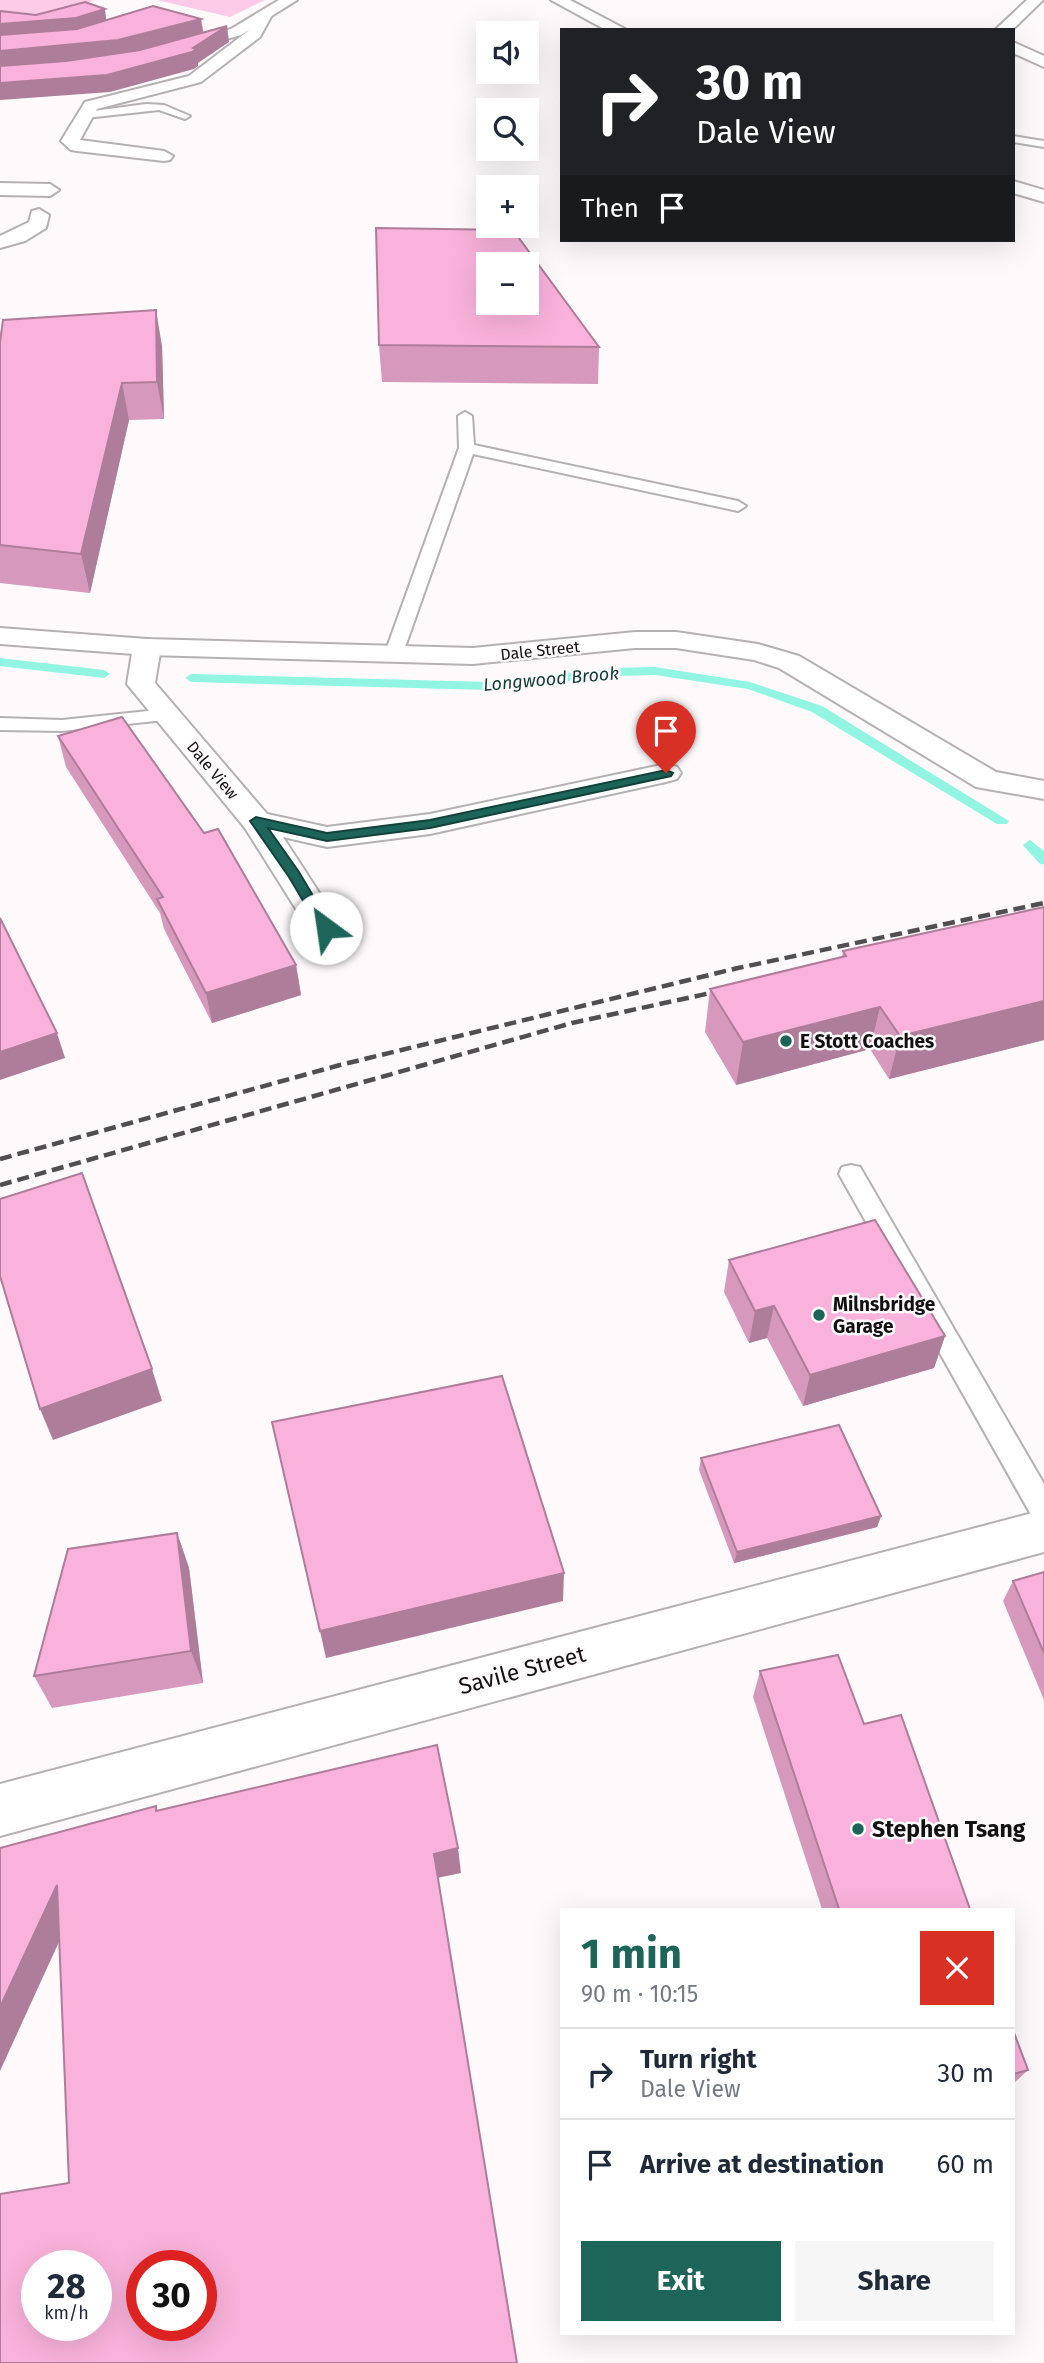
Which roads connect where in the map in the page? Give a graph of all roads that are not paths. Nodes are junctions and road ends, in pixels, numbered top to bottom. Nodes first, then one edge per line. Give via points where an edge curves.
1 (290, 0) edge
2 (558, 0) edge
3 (1037, 0) edge
4 (264, 15) junction
5 (616, 28) edge
6 (1005, 28) edge
7 (1015, 48) edge
8 (166, 51) edge
9 (1044, 62) edge
10 (86, 115) junction
11 (185, 116) dead end
12 (1015, 139) edge
13 (1044, 144) edge
14 (164, 156) dead end
15 (1015, 188) edge
16 (0, 189) edge
17 (50, 190) dead end
18 (1044, 196) edge
19 (39, 215) dead end
20 (0, 242) edge
21 (465, 416) dead end
22 (467, 448) junction
23 (738, 506) dead end
24 (0, 636) edge
25 (147, 647) junction
26 (394, 653) junction
27 (167, 715) junction
28 (0, 724) edge
29 (666, 773) dead end
30 (1044, 790) edge
31 (256, 821) junction
32 (326, 928) dead end
33 (851, 1174) dead end
34 (1044, 1511) edge
35 (1044, 1531) edge
36 (0, 1810) edge

1 - 4 street
2 - 5 street
3 - 6 street
4 - 8 street via 236,32
4 - 10 street via 254,34 195,79 91,106
7 - 9 street
10 - 11 lane via 160,107
10 - 14 street via 70,141 77,146
12 - 13 lane
15 - 18 street
16 - 17 street
19 - 20 street via 39,225
21 - 22 lane
22 - 23 lane
22 - 26 lane
24 - 25 street, Dale Street
25 - 26 street, Dale Street
25 - 27 street, Dale View via 141,684
26 - 30 street, Dale Street via 514,654 648,640 758,652 789,662 986,780
27 - 28 lane via 59,725
27 - 31 street, Dale View
29 - 31 street via 430,824 327,837
31 - 32 street, Dale View
33 - 34 lane
35 - 36 street, Savile Street

